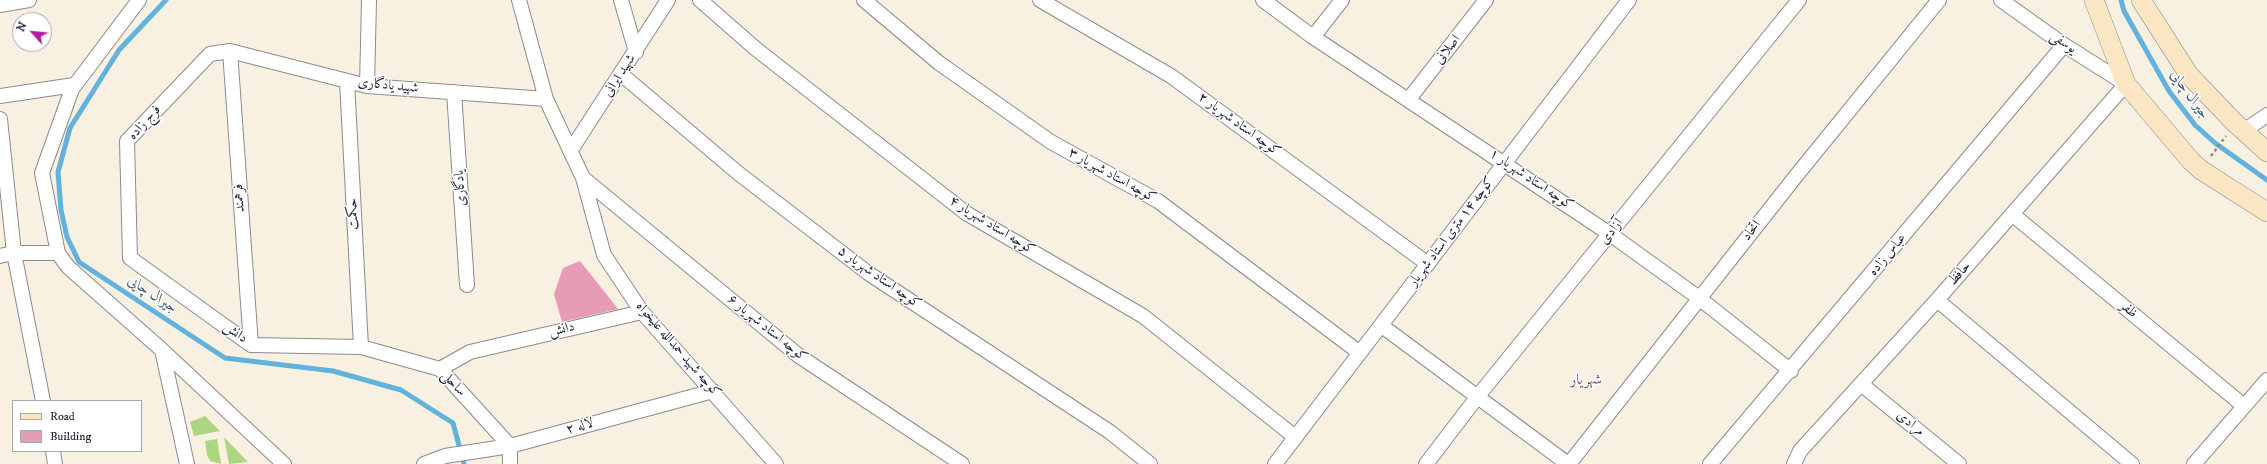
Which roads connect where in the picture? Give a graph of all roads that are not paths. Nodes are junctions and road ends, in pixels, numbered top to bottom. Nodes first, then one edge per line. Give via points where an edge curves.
1 (29, 0) edge
2 (139, 0) edge
3 (370, 0) edge
4 (519, 0) edge
5 (621, 0) edge
6 (668, 0) edge
7 (700, 0) edge
8 (864, 0) edge
9 (1040, 0) edge
10 (1263, 0) edge
11 (1342, 0) edge
12 (1486, 0) edge
13 (1629, 0) edge
14 (1799, 0) edge
15 (1939, 0) edge
16 (2001, 0) edge
17 (2094, 0) edge
18 (2141, 0) edge
19 (0, 5) edge
20 (1314, 37) junction
21 (2064, 45) junction
22 (230, 51) junction
23 (636, 52) junction
24 (210, 54) joint
25 (621, 74) junction
26 (347, 81) junction
27 (2126, 84) junction
28 (74, 85) junction
29 (367, 86) junction
30 (454, 92) junction
31 (0, 96) edge
32 (546, 99) junction
33 (1409, 99) junction
34 (2267, 115) edge
35 (0, 120) edge
36 (2244, 131) junction
37 (571, 150) junction
38 (2267, 152) edge
39 (1504, 162) junction
40 (583, 178) junction
41 (2267, 212) edge
42 (2012, 214) junction
43 (1610, 234) junction
44 (14, 253) junction
45 (58, 253) junction
46 (0, 256) edge
47 (130, 258) joint
48 (1428, 264) junction
49 (467, 285) dead end
50 (1700, 298) junction
51 (1937, 300) junction
52 (642, 312) junction
53 (1382, 326) junction
54 (251, 345) junction
55 (361, 347) junction
56 (162, 350) junction
57 (1360, 353) junction
58 (440, 369) junction
59 (1791, 371) junction
60 (2267, 380) edge
61 (1861, 384) junction
62 (713, 391) junction
63 (1478, 396) junction
64 (43, 400) edge
65 (2244, 406) junction
66 (1296, 437) junction
67 (510, 446) junction
68 (52, 452) edge
69 (427, 463) edge
70 (55, 464) edge
71 (187, 464) edge
72 (284, 464) edge
73 (510, 464) edge
74 (776, 464) edge
75 (962, 464) edge
76 (1150, 464) edge
77 (1275, 464) edge
78 (1426, 464) edge
79 (1569, 464) edge
80 (1710, 464) edge
81 (1794, 464) edge
82 (1959, 464) edge
83 (2132, 464) edge
84 (2194, 464) edge

1 - 19 street
2 - 28 street
3 - 29 street
4 - 32 street, کوچه شهید حمدالله علیخواه
5 - 23 street
6 - 23 street, شهید ایرانی
7 - 66 street, کوچه استاد شهریار ۴ via 756,49 966,213 1143,316
8 - 57 street, کوچه استاد شهریار ۳ via 939,63 1051,142 1158,201
9 - 48 street, کوچه استاد شهریار ۲ via 1171,76
10 - 20 street, کوچه استاد شهریار ۱
11 - 20 street
12 - 33 street, اصلانی
13 - 39 street, کوچه ۱۴ متری استاد شهریار
14 - 43 street, آزادی
15 - 50 street, اتحاد
16 - 21 street, یوسفی
17 - 27 street
18 - 36 street via 2189,75
20 - 33 street, کوچه استاد شهریار ۱
21 - 27 street, یوسفی
21 - 59 street, عباس زاده
22 - 24 street, شهید یادگاری
22 - 26 street, شهید یادگاری
22 - 54 street, فرهمند
23 - 25 street, شهید ایرانی
24 - 47 street, فرج زاده via 126,141
25 - 37 street, شهید ایرانی
25 - 76 street, کوچه استاد شهریار ۵ via 738,173 868,273 1110,432
26 - 29 street, شهید یادگاری
26 - 55 street, حکمت
27 - 41 street via 2191,161
27 - 42 street, حافظ
28 - 31 street
28 - 45 street via 42,173
29 - 30 street, شهید یادگاری
30 - 32 street, شهید یادگاری
30 - 49 street, یادگاری
32 - 37 street, کوچه شهید حمدالله علیخواه
33 - 39 street, کوچه استاد شهریار ۱
34 - 36 street
35 - 44 street
36 - 38 street
37 - 40 street, کوچه شهید حمدالله علیخواه
39 - 43 street, کوچه استاد شهریار ۱
39 - 48 street, کوچه ۱۴ متری استاد شهریار
40 - 52 street, کوچه شهید حمدالله علیخواه via 604,255
40 - 75 street, کوچه استاد شهریار ۶ via 799,356
42 - 51 street, حافظ
42 - 65 street, ظفر
43 - 50 street, کوچه استاد شهریار ۱
43 - 63 street, آزادی
44 - 45 street
44 - 46 street
44 - 64 street
45 - 56 street via 68,267
47 - 54 street, دانش
48 - 53 street, کوچه ۱۴ متری استاد شهریار
50 - 59 street, کوچه استاد شهریار ۱
50 - 79 street, اتحاد
51 - 61 street, حافظ
51 - 83 street
52 - 58 street, دانش via 470,352
52 - 62 street, کوچه شهید حمدالله علیخواه
53 - 57 street, کوچه ۱۴ متری استاد شهریار
53 - 63 street
54 - 55 street, دانش
55 - 58 street, ساحلی
56 - 71 street
56 - 72 street
57 - 66 street, کوچه ۱۴ متری استاد شهریار
58 - 67 street, ساحلی
59 - 80 street, عباس زاده
60 - 65 street
61 - 81 street, حافظ via 1800,451
61 - 82 street, مرادی
62 - 67 street, لاله ۲
62 - 74 street, کوچه شهید حمدالله علیخواه
63 - 78 street, آزادی
63 - 79 street
65 - 84 street
66 - 77 street, کوچه ۱۴ متری استاد شهریار
67 - 69 street, لاله ۲ via 445,456
67 - 73 street
68 - 70 street

